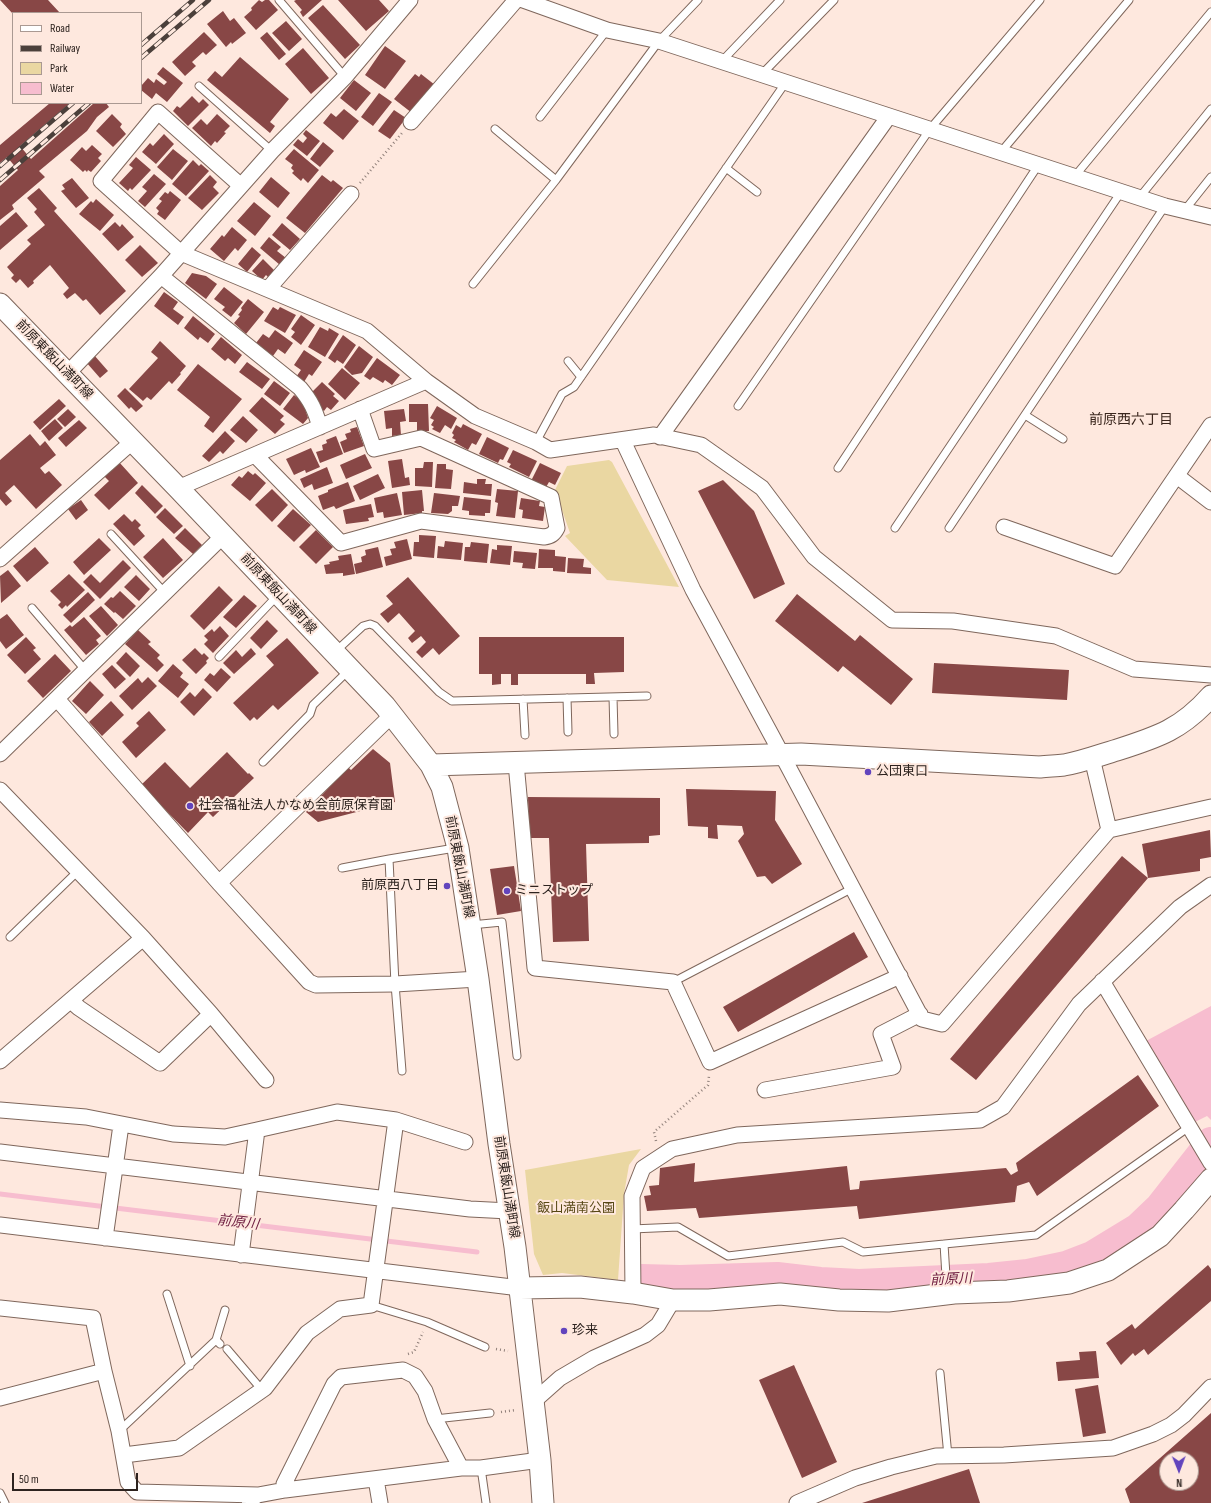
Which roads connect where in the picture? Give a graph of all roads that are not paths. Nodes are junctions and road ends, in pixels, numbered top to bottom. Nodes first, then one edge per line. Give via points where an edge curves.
1 (279, 0) edge
2 (516, 0) edge
3 (523, 0) edge
4 (698, 0) edge
5 (780, 0) edge
6 (834, 0) edge
7 (1040, 0) edge
8 (1129, 0) edge
9 (402, 3) edge
10 (1211, 12) edge
11 (608, 30) junction
12 (659, 41) junction
13 (722, 61) junction
14 (762, 74) junction
15 (345, 77) junction
16 (786, 82) junction
17 (199, 86) dead end
18 (1211, 109) edge
19 (889, 116) junction
20 (540, 117) dead end
21 (411, 122) road end
22 (495, 129) dead end
23 (930, 129) junction
24 (272, 151) junction
25 (1001, 152) junction
26 (1039, 164) junction
27 (726, 168) junction
28 (1075, 176) junction
29 (1211, 177) edge
30 (556, 180) junction
31 (240, 185) junction
32 (757, 192) dead end
33 (1121, 192) junction
34 (351, 194) road end
35 (1139, 198) junction
36 (1165, 206) junction
37 (1183, 212) junction
38 (1211, 217) edge
39 (181, 254) junction
40 (161, 276) junction
41 (473, 284) dead end
42 (268, 289) junction
43 (0, 304) edge
44 (568, 361) dead end
45 (67, 374) junction
46 (581, 377) junction
47 (426, 381) junction
48 (738, 406) dead end
49 (360, 409) junction
50 (1025, 415) junction
51 (1211, 425) edge
52 (320, 427) junction
53 (660, 436) junction
54 (1063, 439) dead end
55 (623, 440) junction
56 (132, 442) junction
57 (536, 442) junction
58 (255, 455) junction
59 (838, 468) dead end
60 (1177, 476) junction
61 (178, 488) junction
62 (1211, 502) edge
63 (1004, 527) dead end
64 (896, 528) dead end
65 (949, 528) dead end
66 (111, 534) dead end
67 (223, 536) junction
68 (0, 559) edge
69 (165, 593) junction
70 (279, 594) junction
71 (32, 608) dead end
72 (334, 653) junction
73 (219, 657) dead end
74 (350, 669) junction
75 (86, 671) junction
76 (1211, 675) edge
77 (647, 696) dead end
78 (1211, 696) edge
79 (612, 697) junction
80 (567, 698) junction
81 (57, 699) junction
82 (523, 699) junction
83 (392, 715) junction
84 (568, 732) dead end
85 (614, 734) dead end
86 (525, 735) dead end
87 (0, 754) edge
88 (781, 754) junction
89 (1092, 758) junction
90 (263, 762) dead end
91 (516, 763) junction
92 (431, 765) junction
93 (0, 790) edge
94 (1211, 807) edge
95 (1109, 830) junction
96 (458, 848) junction
97 (389, 859) junction
98 (342, 868) dead end
99 (78, 871) junction
100 (219, 883) junction
101 (1211, 885) edge
102 (853, 888) junction
103 (470, 925) junction
104 (10, 937) dead end
105 (143, 938) junction
106 (900, 976) junction
107 (478, 979) junction
108 (1102, 981) junction
109 (673, 982) junction
110 (395, 984) junction
111 (71, 1000) junction
112 (212, 1014) junction
113 (920, 1014) junction
114 (517, 1056) dead end
115 (0, 1061) edge
116 (402, 1071) dead end
117 (266, 1080) dead end
118 (765, 1090) dead end
119 (0, 1110) edge
120 (396, 1120) junction
121 (121, 1125) junction
122 (1189, 1127) junction
123 (256, 1130) junction
124 (465, 1142) dead end
125 (0, 1152) edge
126 (1211, 1163) edge
127 (115, 1166) junction
128 (1211, 1179) edge
129 (251, 1183) junction
130 (385, 1199) junction
131 (509, 1211) junction
132 (0, 1225) edge
133 (632, 1229) junction
134 (105, 1238) junction
135 (944, 1244) junction
136 (241, 1255) junction
137 (376, 1270) junction
138 (520, 1288) junction
139 (633, 1293) junction
140 (167, 1294) dead end
141 (947, 1294) junction
142 (673, 1300) junction
143 (371, 1305) junction
144 (0, 1308) edge
145 (225, 1310) dead end
146 (486, 1347) dead end
147 (227, 1349) dead end
148 (190, 1366) junction
149 (104, 1371) junction
150 (940, 1373) dead end
151 (1211, 1387) edge
152 (262, 1390) junction
153 (0, 1398) edge
154 (525, 1406) junction
155 (490, 1413) road end
156 (435, 1419) junction
157 (119, 1431) junction
158 (124, 1455) junction
159 (948, 1456) junction
160 (540, 1460) junction
161 (461, 1468) junction
162 (481, 1468) junction
163 (376, 1479) junction
164 (0, 1493) edge
165 (269, 1497) edge
166 (5, 1503) edge
167 (242, 1503) edge
168 (380, 1503) edge
169 (486, 1503) edge
170 (543, 1503) edge
171 (797, 1503) edge

1 - 15 lane
2 - 21 street
3 - 11 street
4 - 12 lane
5 - 13 lane
6 - 14 lane
7 - 23 lane
8 - 25 lane
9 - 15 street
10 - 28 lane
11 - 12 street
11 - 20 lane
12 - 13 street
12 - 30 lane
13 - 14 street
14 - 16 street
15 - 24 street
16 - 19 street
16 - 27 lane
17 - 24 lane
18 - 35 lane
19 - 23 street
19 - 53 street
22 - 30 lane
23 - 25 street
23 - 48 lane
24 - 31 street
25 - 26 street
26 - 28 street
26 - 59 lane
27 - 32 lane
27 - 46 lane
28 - 33 street
29 - 37 lane
30 - 41 lane
31 - 39 street
31 - 39 street via 158,112 101,181
33 - 35 street
33 - 64 lane
34 - 42 street
35 - 36 street
36 - 37 street
36 - 50 lane
37 - 38 street
39 - 40 street
39 - 42 street
40 - 45 street
40 - 52 street via 300,388 310,399
42 - 47 street via 367,331
43 - 45 street, 前原東飯山満町線
44 - 46 lane
45 - 56 street, 前原東飯山満町線
46 - 57 lane via 574,387 562,394
47 - 49 street
47 - 57 street via 475,416
49 - 52 street
49 - 58 street via 374,449 421,438 550,497 557,528 555,532 544,537 421,521 341,543
50 - 54 lane
50 - 65 lane
51 - 60 street
52 - 58 street
53 - 55 street
53 - 76 street via 701,445 762,488 814,557 892,620 953,621 1056,636 1134,669
55 - 57 street via 550,450
55 - 88 street via 693,590
56 - 61 street, 前原東飯山満町線
56 - 68 street
58 - 61 street
60 - 62 street
60 - 63 street via 1115,566
61 - 67 street, 前原東飯山満町線
66 - 69 lane
67 - 69 street
67 - 70 street, 前原東飯山満町線
69 - 75 street
70 - 72 street, 前原東飯山満町線
70 - 73 lane
71 - 75 lane
72 - 74 street, 前原東飯山満町線
72 - 82 lane via 363,626 370,624 375,626 439,692 452,701
74 - 83 street, 前原東飯山満町線
74 - 90 lane via 313,705 310,714
75 - 81 street
77 - 79 lane
78 - 89 street via 1196,713 1166,732 1142,743
79 - 80 lane
79 - 85 lane
80 - 82 lane
80 - 84 lane
81 - 87 street
81 - 100 street
82 - 86 lane
83 - 92 street, 前原東飯山満町線
83 - 100 street
88 - 89 street via 1040,767 1065,765
88 - 91 street
88 - 102 street
89 - 95 street
91 - 92 street
91 - 109 street via 535,968
92 - 96 street, 前原東飯山満町線 via 442,787
93 - 99 street
94 - 95 street
95 - 113 street via 942,1024 922,1019
96 - 97 lane
96 - 103 street, 前原東飯山満町線
97 - 98 lane
97 - 110 lane
99 - 104 lane
99 - 105 street
100 - 110 street via 309,982 316,985
101 - 108 street via 1180,907
102 - 106 street
102 - 109 lane
103 - 107 street, 前原東飯山満町線
103 - 114 lane via 502,922
105 - 111 street
105 - 112 street
106 - 109 street via 710,1062
106 - 113 street
107 - 110 street
107 - 131 street, 前原東飯山満町線
108 - 122 street
108 - 133 street via 1079,1004 1003,1107 980,1120 737,1135 672,1149 644,1168 632,1196
110 - 116 lane
111 - 112 street via 160,1063
111 - 115 street
112 - 117 street
113 - 118 street via 881,1034 893,1067
119 - 121 street via 86,1117
120 - 123 street via 337,1112
120 - 124 street
120 - 130 street
121 - 123 street via 173,1134 225,1137
121 - 127 street
122 - 126 street
122 - 135 lane via 1036,1235
123 - 129 street
125 - 127 street
127 - 129 street
127 - 134 street
128 - 141 street via 1160,1236 1108,1270 1069,1282 1008,1291
129 - 130 street
129 - 136 street
130 - 131 street
130 - 137 street
131 - 138 street, 前原東飯山満町線
132 - 134 street
133 - 135 lane via 678,1227 728,1256 843,1242 863,1252
133 - 139 street
134 - 136 street
135 - 141 lane
136 - 137 street
137 - 138 street
137 - 143 street
138 - 139 street via 580,1287
138 - 154 street, 前原東飯山満町線
139 - 142 street
140 - 148 lane
141 - 142 street via 888,1301 839,1300 780,1294 709,1300
142 - 154 street via 658,1325 645,1335 594,1358 560,1378
143 - 146 lane via 427,1322
143 - 152 street via 340,1309 307,1333
144 - 149 street via 92,1318
145 - 148 lane via 218,1342
147 - 152 lane
148 - 157 lane
149 - 153 street
149 - 157 street
150 - 159 lane
151 - 159 street via 1171,1425 1113,1448
152 - 158 street via 179,1448
154 - 160 street, 前原東飯山満町線
155 - 156 lane
156 - 161 street
156 - 165 street via 415,1376 403,1370 340,1377 334,1384 284,1484
157 - 158 street
158 - 165 street via 128,1482 137,1492
159 - 171 street via 936,1456 855,1478
160 - 162 street
160 - 170 street, 前原東飯山満町線
161 - 162 street
161 - 163 street
162 - 169 lane
163 - 165 street
163 - 168 street
164 - 166 lane
165 - 167 street

